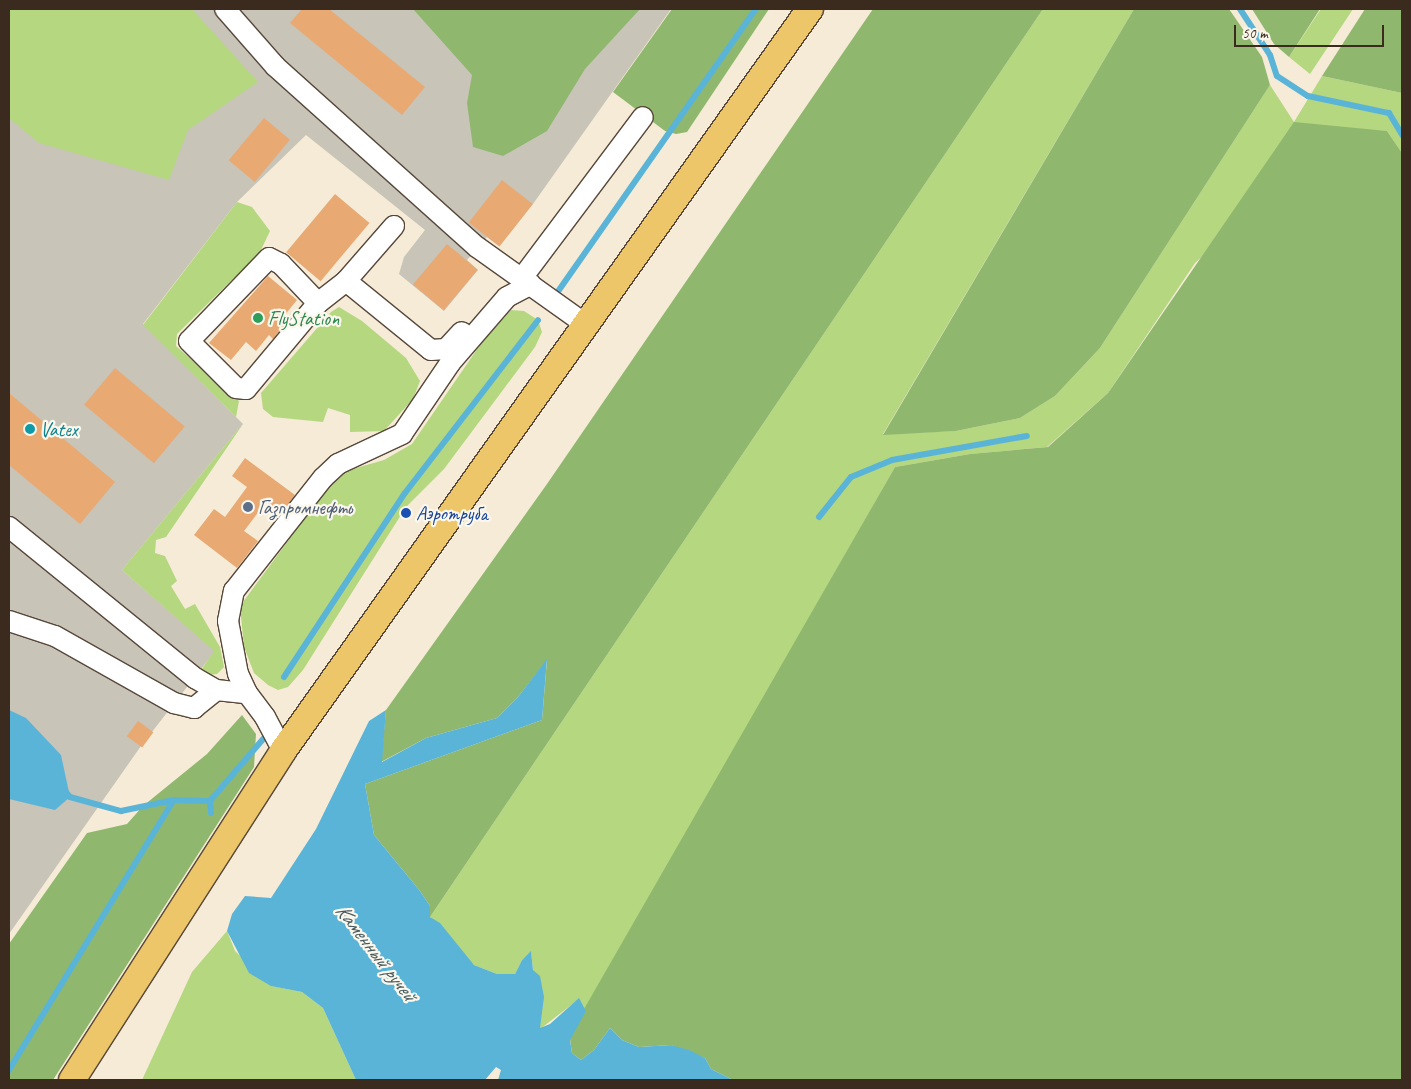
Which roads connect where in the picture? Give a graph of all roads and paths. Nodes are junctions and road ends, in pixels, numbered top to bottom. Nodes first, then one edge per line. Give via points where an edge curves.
1 (225, 9) edge
2 (810, 9) edge
3 (643, 117) dead end
4 (394, 226) dead end
5 (526, 280) junction
6 (346, 281) junction
7 (507, 297) junction
8 (318, 303) junction
9 (585, 324) junction
10 (431, 350) junction
11 (450, 364) junction
12 (9, 527) edge
13 (9, 621) edge
14 (216, 690) junction
15 (246, 693) junction
16 (283, 751) junction
17 (72, 1080) edge

1 - 5 lane via 275,66 477,247
2 - 9 main road
3 - 5 lane
4 - 6 lane
5 - 7 lane
5 - 9 lane
6 - 8 lane
6 - 10 lane
7 - 10 lane via 502,296 478,314 446,349
7 - 11 lane
8 - 8 lane via 246,390 236,388 189,341 269,258 281,264
9 - 16 main road
10 - 11 lane
11 - 15 lane via 409,427 392,440 361,451 338,464 234,591 228,621 238,674
12 - 14 lane via 195,678
13 - 14 lane via 55,636 174,702 194,708
14 - 15 lane
15 - 16 lane via 265,717
16 - 17 main road

